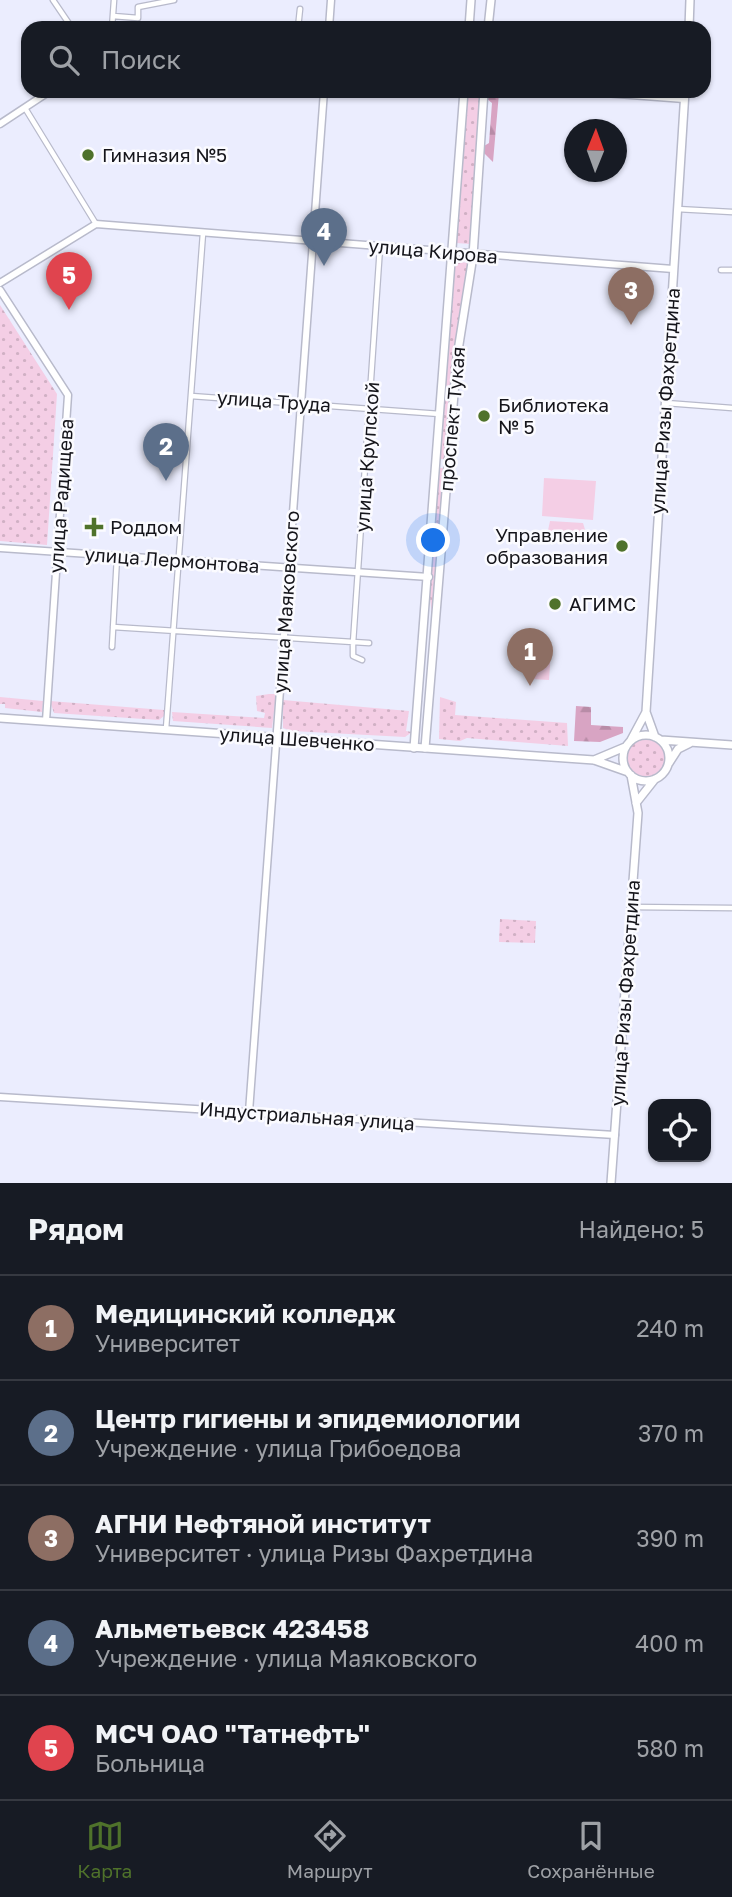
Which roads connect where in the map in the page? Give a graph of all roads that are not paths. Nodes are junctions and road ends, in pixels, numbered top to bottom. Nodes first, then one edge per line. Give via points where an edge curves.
1 (53, 0) edge
2 (114, 0) edge
3 (174, 0) edge
4 (331, 0) edge
5 (471, 0) edge
6 (491, 0) edge
7 (690, 0) edge
8 (300, 9) dead end
9 (113, 16) junction
10 (67, 21) edge
11 (113, 21) edge
12 (299, 21) edge
13 (330, 21) edge
14 (470, 21) edge
15 (489, 21) edge
16 (689, 21) edge
17 (40, 98) edge
18 (324, 98) edge
19 (463, 98) edge
20 (484, 98) edge
21 (685, 98) edge
22 (25, 108) junction
23 (0, 124) edge
24 (677, 209) junction
25 (732, 212) edge
26 (96, 224) junction
27 (203, 233) junction
28 (314, 242) junction
29 (380, 247) junction
30 (452, 253) junction
31 (473, 256) junction
32 (673, 269) junction
33 (721, 270) dead end
34 (732, 270) edge
35 (0, 283) edge
36 (0, 290) edge
37 (191, 396) junction
38 (665, 402) junction
39 (300, 404) junction
40 (370, 408) junction
41 (732, 408) edge
42 (440, 414) junction
43 (437, 466) junction
44 (447, 467) junction
45 (0, 548) edge
46 (58, 552) junction
47 (117, 557) junction
48 (178, 560) junction
49 (289, 568) junction
50 (359, 573) junction
51 (429, 577) junction
52 (113, 627) junction
53 (425, 629) junction
54 (435, 629) junction
55 (174, 631) junction
56 (283, 638) junction
57 (353, 643) junction
58 (369, 643) dead end
59 (112, 647) dead end
60 (362, 660) dead end
61 (646, 712) junction
62 (0, 719) edge
63 (46, 721) junction
64 (166, 729) junction
65 (276, 737) junction
66 (657, 738) junction
67 (631, 740) junction
68 (691, 743) junction
69 (732, 745) edge
70 (625, 747) junction
71 (414, 748) junction
72 (425, 748) junction
73 (594, 760) junction
74 (668, 763) junction
75 (629, 774) junction
76 (655, 779) junction
77 (636, 803) junction
78 (631, 906) junction
79 (732, 908) edge
80 (0, 1097) edge
81 (249, 1112) junction
82 (615, 1135) junction
83 (611, 1183) edge

1 - 10 street
2 - 9 street
3 - 9 street via 138,8 138,18
4 - 13 street
5 - 14 main road
6 - 15 main road
7 - 16 main road
8 - 12 street
9 - 11 street
17 - 22 street
18 - 28 street, улица Маяковского
19 - 30 main road, проспект Тукая
20 - 31 main road, проспект Тукая
21 - 24 main road, улица Ризы Фахретдина
22 - 23 street
22 - 26 street
24 - 25 street
24 - 32 main road, улица Ризы Фахретдина
26 - 27 street, улица Кирова
26 - 35 street
27 - 28 street, улица Кирова
27 - 37 street
28 - 29 street, улица Кирова
28 - 39 street, улица Маяковского
29 - 30 street, улица Кирова
29 - 40 street, улица Крупской
30 - 31 street, улица Кирова
30 - 42 main road, проспект Тукая
31 - 32 street, улица Кирова
31 - 44 main road, проспект Тукая via 457,357
32 - 38 main road, улица Ризы Фахретдина
33 - 34 street
36 - 46 street, улица Радищева via 68,395
37 - 39 street, улица Труда
37 - 48 street
38 - 41 street
38 - 61 main road, улица Ризы Фахретдина
39 - 40 street, улица Труда
39 - 49 street, улица Маяковского
40 - 42 street, улица Труда
40 - 50 street, улица Крупской
42 - 43 main road, проспект Тукая
43 - 44 street
43 - 51 main road, проспект Тукая
44 - 54 main road, проспект Тукая
45 - 46 street, улица Лермонтова
46 - 47 street, улица Лермонтова
46 - 63 street, улица Радищева
47 - 48 street, улица Лермонтова
47 - 52 street
48 - 49 street, улица Лермонтова
48 - 55 street
49 - 50 street, улица Лермонтова
49 - 56 street, улица Маяковского
50 - 51 street, улица Лермонтова
50 - 57 street, улица Крупской
51 - 53 main road, проспект Тукая
52 - 55 street
52 - 59 street
53 - 54 street
53 - 71 main road, проспект Тукая
54 - 72 main road, проспект Тукая
55 - 56 street
55 - 64 street
56 - 57 street
56 - 65 street, улица Маяковского
57 - 58 street
57 - 60 street via 353,656
61 - 66 main road
61 - 67 main road
62 - 63 main road, улица Шевченко
63 - 64 main road, улица Шевченко
64 - 65 main road, улица Шевченко
65 - 71 main road, улица Шевченко
65 - 81 street, улица Маяковского
66 - 67 main road via 643,735
66 - 68 main road
66 - 74 main road via 667,748
67 - 70 main road
68 - 69 main road
68 - 74 main road via 678,749
70 - 73 main road
70 - 75 main road via 623,760
71 - 72 main road, улица Шевченко
72 - 73 main road, улица Шевченко
73 - 75 main road
74 - 76 main road
75 - 76 main road via 642,781
75 - 77 main road, улица Ризы Фахретдина
76 - 77 main road
77 - 78 main road, улица Ризы Фахретдина
78 - 79 street
78 - 82 main road, улица Ризы Фахретдина
80 - 81 street, Индустриальная улица
81 - 82 street, Индустриальная улица
82 - 83 main road, улица Ризы Фахретдина

